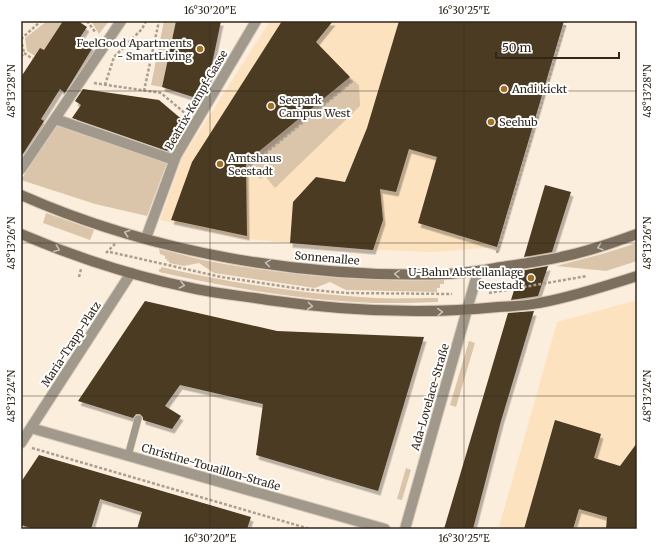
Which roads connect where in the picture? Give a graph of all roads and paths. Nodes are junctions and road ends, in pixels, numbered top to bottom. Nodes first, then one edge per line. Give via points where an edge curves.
1 (41, 21) edge
2 (121, 21) edge
3 (146, 21) edge
4 (158, 21) edge
5 (256, 21) edge
6 (566, 21) edge
7 (21, 39) edge
8 (24, 53) junction
9 (21, 57) edge
10 (33, 59) dead end
11 (354, 80) dead end
12 (80, 81) junction
13 (105, 85) junction
14 (144, 91) junction
15 (55, 119) junction
16 (196, 122) junction
17 (174, 160) junction
18 (250, 166) dead end
19 (21, 169) edge
20 (21, 195) edge
21 (21, 234) edge
22 (637, 234) edge
23 (147, 238) junction
24 (116, 242) dead end
25 (102, 250) dead end
26 (108, 251) junction
27 (497, 253) dead end
28 (104, 256) dead end
29 (143, 259) junction
30 (478, 271) junction
31 (135, 274) junction
32 (593, 275) dead end
33 (637, 276) edge
34 (448, 287) dead end
35 (487, 293) dead end
36 (452, 294) dead end
37 (448, 295) junction
38 (468, 311) junction
39 (138, 419) dead end
40 (31, 428) junction
41 (24, 445) edge
42 (128, 456) junction
43 (310, 529) edge
44 (385, 529) edge
45 (405, 529) edge

1 - 7 path
2 - 12 street
3 - 13 path via 114,57
4 - 14 path
5 - 16 street, Beatrix-Kempf-Gasse
6 - 27 path
7 - 8 path
8 - 9 path
8 - 10 path
11 - 18 path
12 - 13 path
12 - 15 street
13 - 14 path
14 - 16 path via 161,93
15 - 17 street
15 - 19 street
16 - 17 street, Beatrix-Kempf-Gasse
17 - 23 street, Beatrix-Kempf-Gasse
23 -> 20 street, Sonnenallee via 67,213
21 -> 31 street via 70,254
22 -> 30 street, Sonnenallee via 561,257
23 - 29 path
30 -> 23 street, Sonnenallee via 449,274 349,273 295,268 224,257
24 - 26 path
25 - 26 path
26 - 28 path
26 - 29 path
29 - 31 path
29 - 37 path via 221,277 302,289 346,293
30 - 38 street, Ada-Lovelace-Straße
31 -> 38 street via 197,289 306,306 374,311
31 - 40 street, Maria-Trapp-Platz
32 - 35 path
33 - 38 street via 539,303
34 - 37 path
36 - 37 path
38 - 45 street, Ada-Lovelace-Straße
39 - 42 lane
40 - 41 street, Maria-Trapp-Platz
40 - 42 street, Christine-Touaillon-Straße
41 - 43 path
42 - 44 street, Christine-Touaillon-Straße

